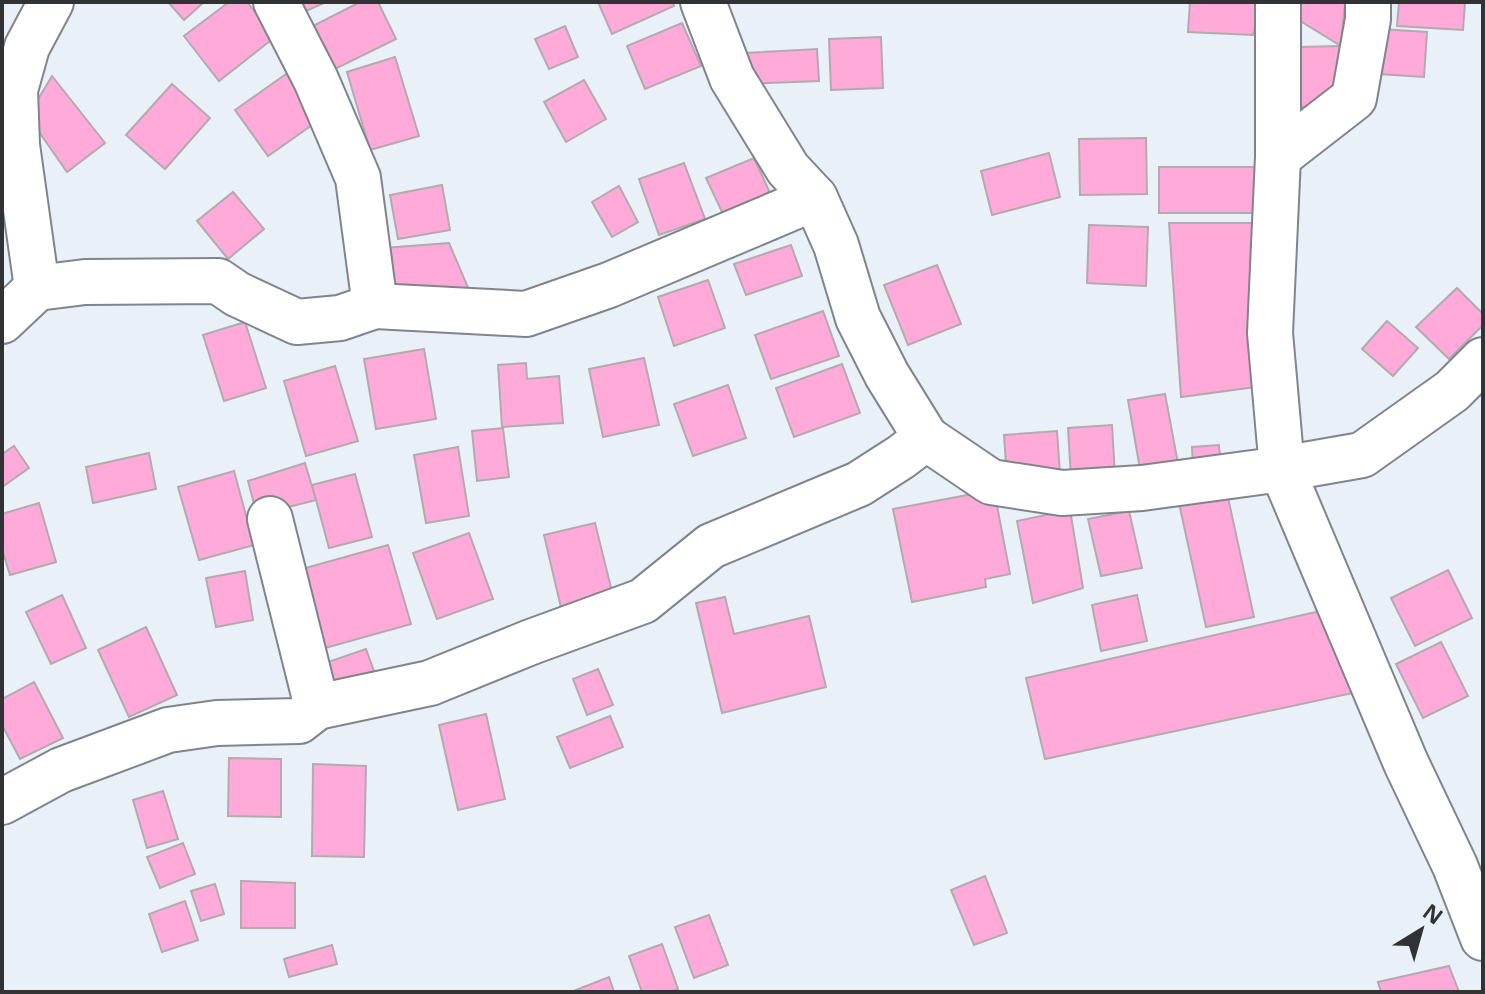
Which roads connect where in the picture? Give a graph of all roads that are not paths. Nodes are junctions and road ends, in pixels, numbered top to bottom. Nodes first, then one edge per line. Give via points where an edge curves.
1 (51, 2) edge
2 (276, 2) edge
3 (703, 2) edge
4 (1278, 2) edge
5 (1368, 2) edge
6 (9, 145) edge
7 (1278, 157) junction
8 (815, 198) junction
9 (37, 288) junction
10 (375, 306) junction
11 (2, 321) edge
12 (1483, 360) edge
13 (926, 438) junction
14 (1282, 469) junction
15 (270, 519) dead end
16 (317, 707) junction
17 (2, 802) edge
18 (1483, 938) edge

1 - 6 street via 27,47 15,90
2 - 10 street via 358,178
3 - 8 street via 732,78 788,169
4 - 7 street
5 - 7 street via 1354,98
6 - 9 street
7 - 14 street via 1270,333
8 - 10 street via 526,314
8 - 13 street via 858,318
9 - 10 street via 85,282 218,281 297,322 340,318
9 - 11 street
12 - 14 street via 1452,391 1362,455
13 - 14 street via 991,482 1062,493
13 - 16 street via 859,484 711,546 643,601 430,683
14 - 18 street
15 - 16 street
16 - 17 street via 299,721 168,730 61,770

